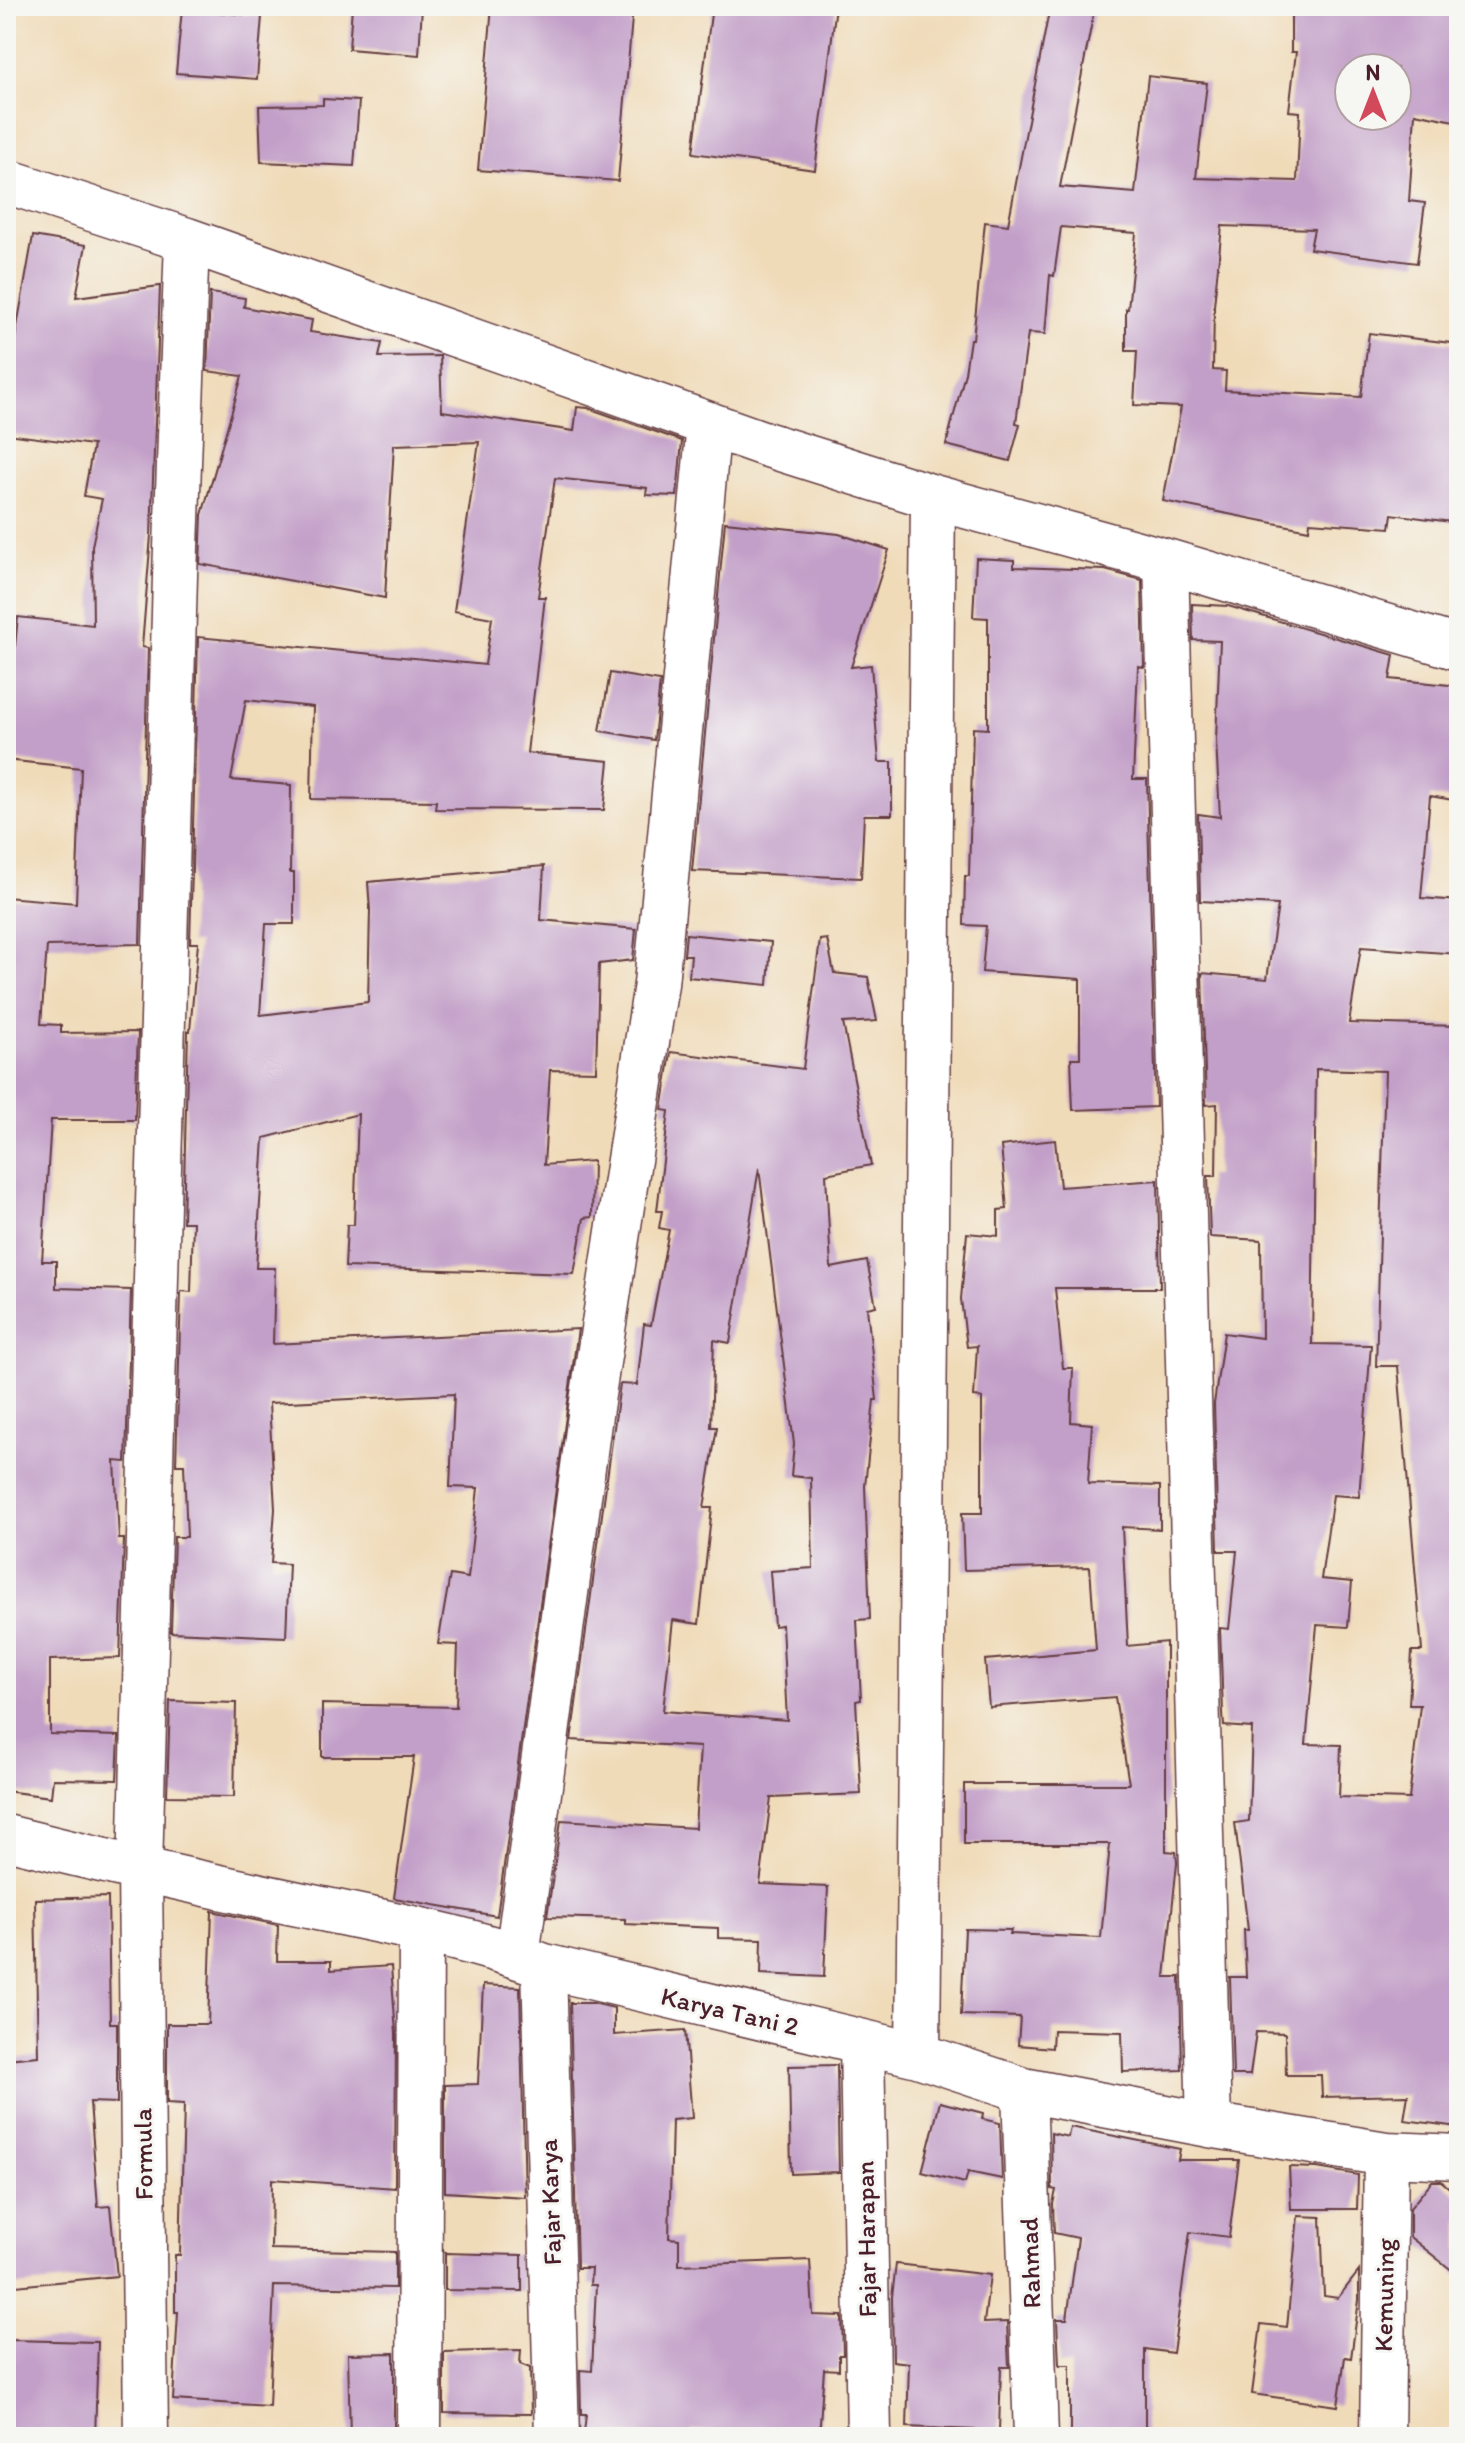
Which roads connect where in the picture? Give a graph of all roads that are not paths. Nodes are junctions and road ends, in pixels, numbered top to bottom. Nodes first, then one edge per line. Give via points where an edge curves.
1 (6, 181) edge
2 (187, 240) junction
3 (709, 424) junction
4 (933, 497) junction
5 (1166, 561) junction
6 (1459, 648) edge
7 (6, 1837) edge
8 (140, 1870) junction
9 (421, 1930) junction
10 (530, 1961) junction
11 (862, 2042) junction
12 (918, 2055) junction
13 (1024, 2090) junction
14 (1209, 2125) junction
15 (1386, 2154) junction
16 (1459, 2157) edge
17 (146, 2437) edge
18 (419, 2437) edge
19 (557, 2437) edge
20 (869, 2437) edge
21 (1036, 2437) edge
22 (1382, 2437) edge

1 - 2 street
2 - 3 street
2 - 8 street, Formula
3 - 4 street
3 - 10 street, Fajar Karya via 656,984 591,1408
4 - 5 street
4 - 12 street
5 - 6 street
5 - 14 street
7 - 8 street, Karya Tani 2
8 - 9 street, Karya Tani 2
8 - 17 street, Formula
9 - 10 street, Karya Tani 2
9 - 18 street
10 - 11 street, Karya Tani 2
10 - 19 street, Fajar Karya
11 - 12 street, Karya Tani 2
11 - 20 street, Fajar Harapan
12 - 13 street, Karya Tani 2
13 - 14 street, Karya Tani 2
13 - 21 street, Rahmad
14 - 15 street, Karya Tani 2
15 - 16 street, Karya Tani 2
15 - 22 street, Kemuning

